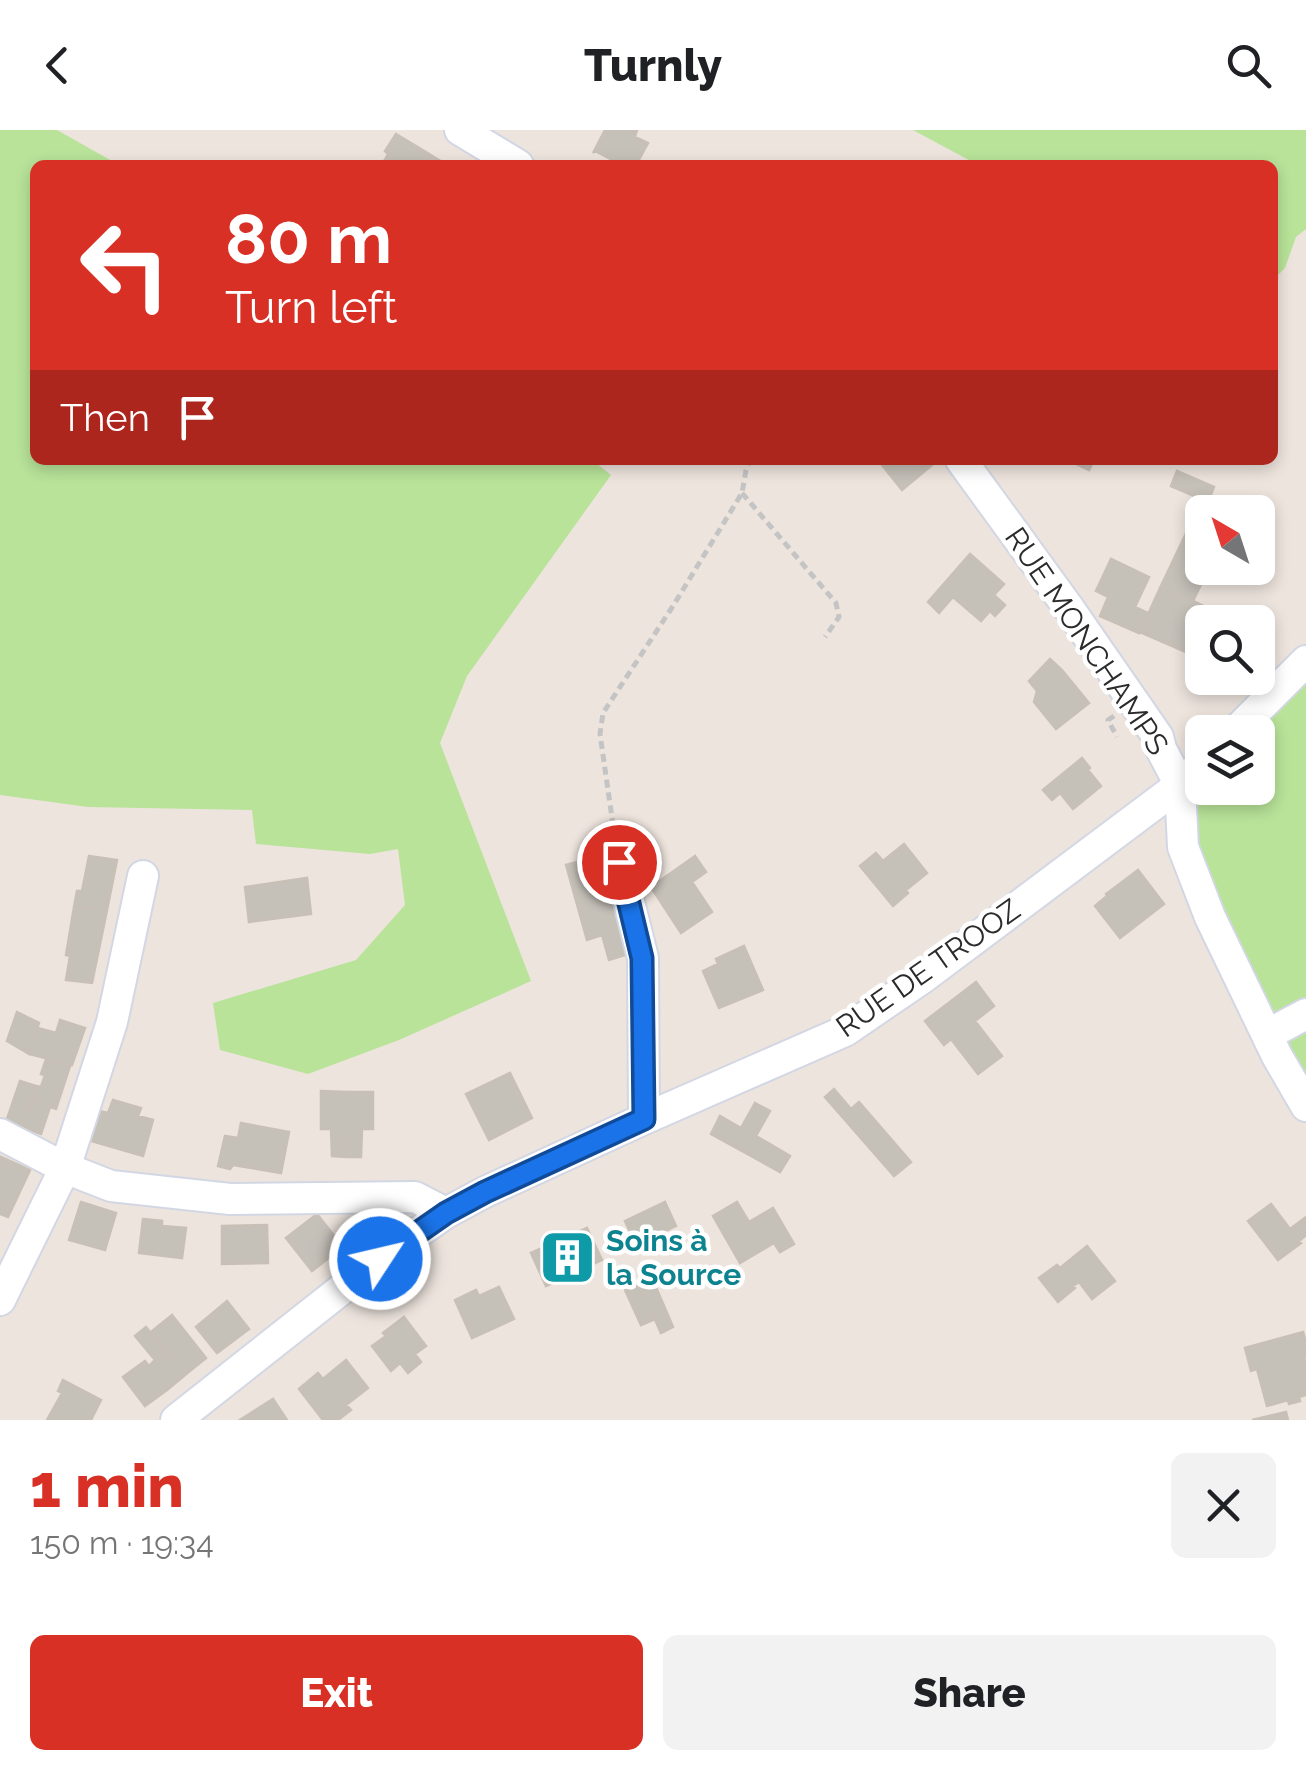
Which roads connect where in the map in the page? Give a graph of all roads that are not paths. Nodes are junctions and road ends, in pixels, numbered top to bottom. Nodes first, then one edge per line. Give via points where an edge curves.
1 (460, 130) edge
2 (510, 160) edge
3 (965, 465) edge
4 (1306, 661) edge
5 (1252, 715) edge
6 (1185, 780) edge
7 (1180, 785) junction
8 (619, 862) road end
9 (143, 876) dead end
10 (1306, 1014) edge
11 (1267, 1035) junction
12 (1306, 1106) edge
13 (644, 1119) junction
14 (0, 1134) edge
15 (65, 1168) junction
16 (446, 1213) junction
17 (0, 1300) edge
18 (176, 1420) edge

1 - 2 street
3 - 7 street, RUE MONCHAMPS via 1158,737
4 - 5 street
6 - 7 street, RUE DE TROOZ
7 - 11 street, RUE MONCHAMPS via 1183,847
7 - 13 street, RUE DE TROOZ via 845,1031
8 - 13 street via 642,958
9 - 15 street via 112,1022
10 - 11 street
11 - 12 street, RUE MONCHAMPS
13 - 16 street, RUE DE TROOZ
14 - 15 street
15 - 16 street via 112,1186 230,1199 415,1197
15 - 17 street
16 - 18 street, RUE DE TROOZ

